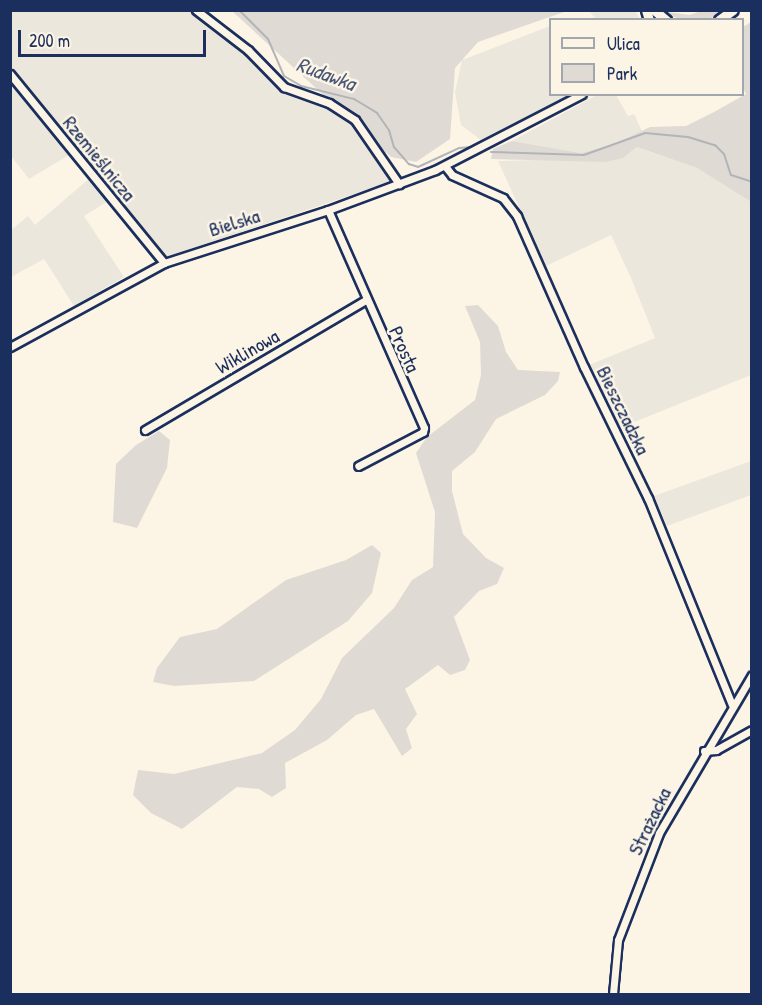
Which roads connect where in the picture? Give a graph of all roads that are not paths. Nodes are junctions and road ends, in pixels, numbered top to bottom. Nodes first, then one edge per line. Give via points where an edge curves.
1 (196, 10) edge
2 (734, 10) edge
3 (721, 18) edge
4 (10, 74) edge
5 (578, 96) edge
6 (445, 166) junction
7 (399, 184) junction
8 (328, 210) junction
9 (164, 263) junction
10 (366, 300) junction
11 (10, 347) edge
12 (145, 430) dead end
13 (358, 466) dead end
14 (752, 675) edge
15 (732, 705) junction
16 (752, 730) edge
17 (704, 751) junction
18 (613, 994) edge

1 - 7 street via 248,50 284,87 329,103 355,120
2 - 3 main road
4 - 9 street, Rzemieślnicza
5 - 6 street, Bielska
6 - 7 street, Bielska
6 - 15 street, Bieszczadzka via 452,175 503,198 517,216 652,507
7 - 8 street, Bielska
8 - 9 street, Bielska
8 - 10 street, Prosta
9 - 11 street, Bielska
10 - 12 street, Wiklinowa
10 - 13 street, Prosta via 424,428
14 - 15 street, Strażacka
15 - 17 street, Strażacka
16 - 17 street via 716,750
17 - 18 street, Strażacka via 658,833 622,925

